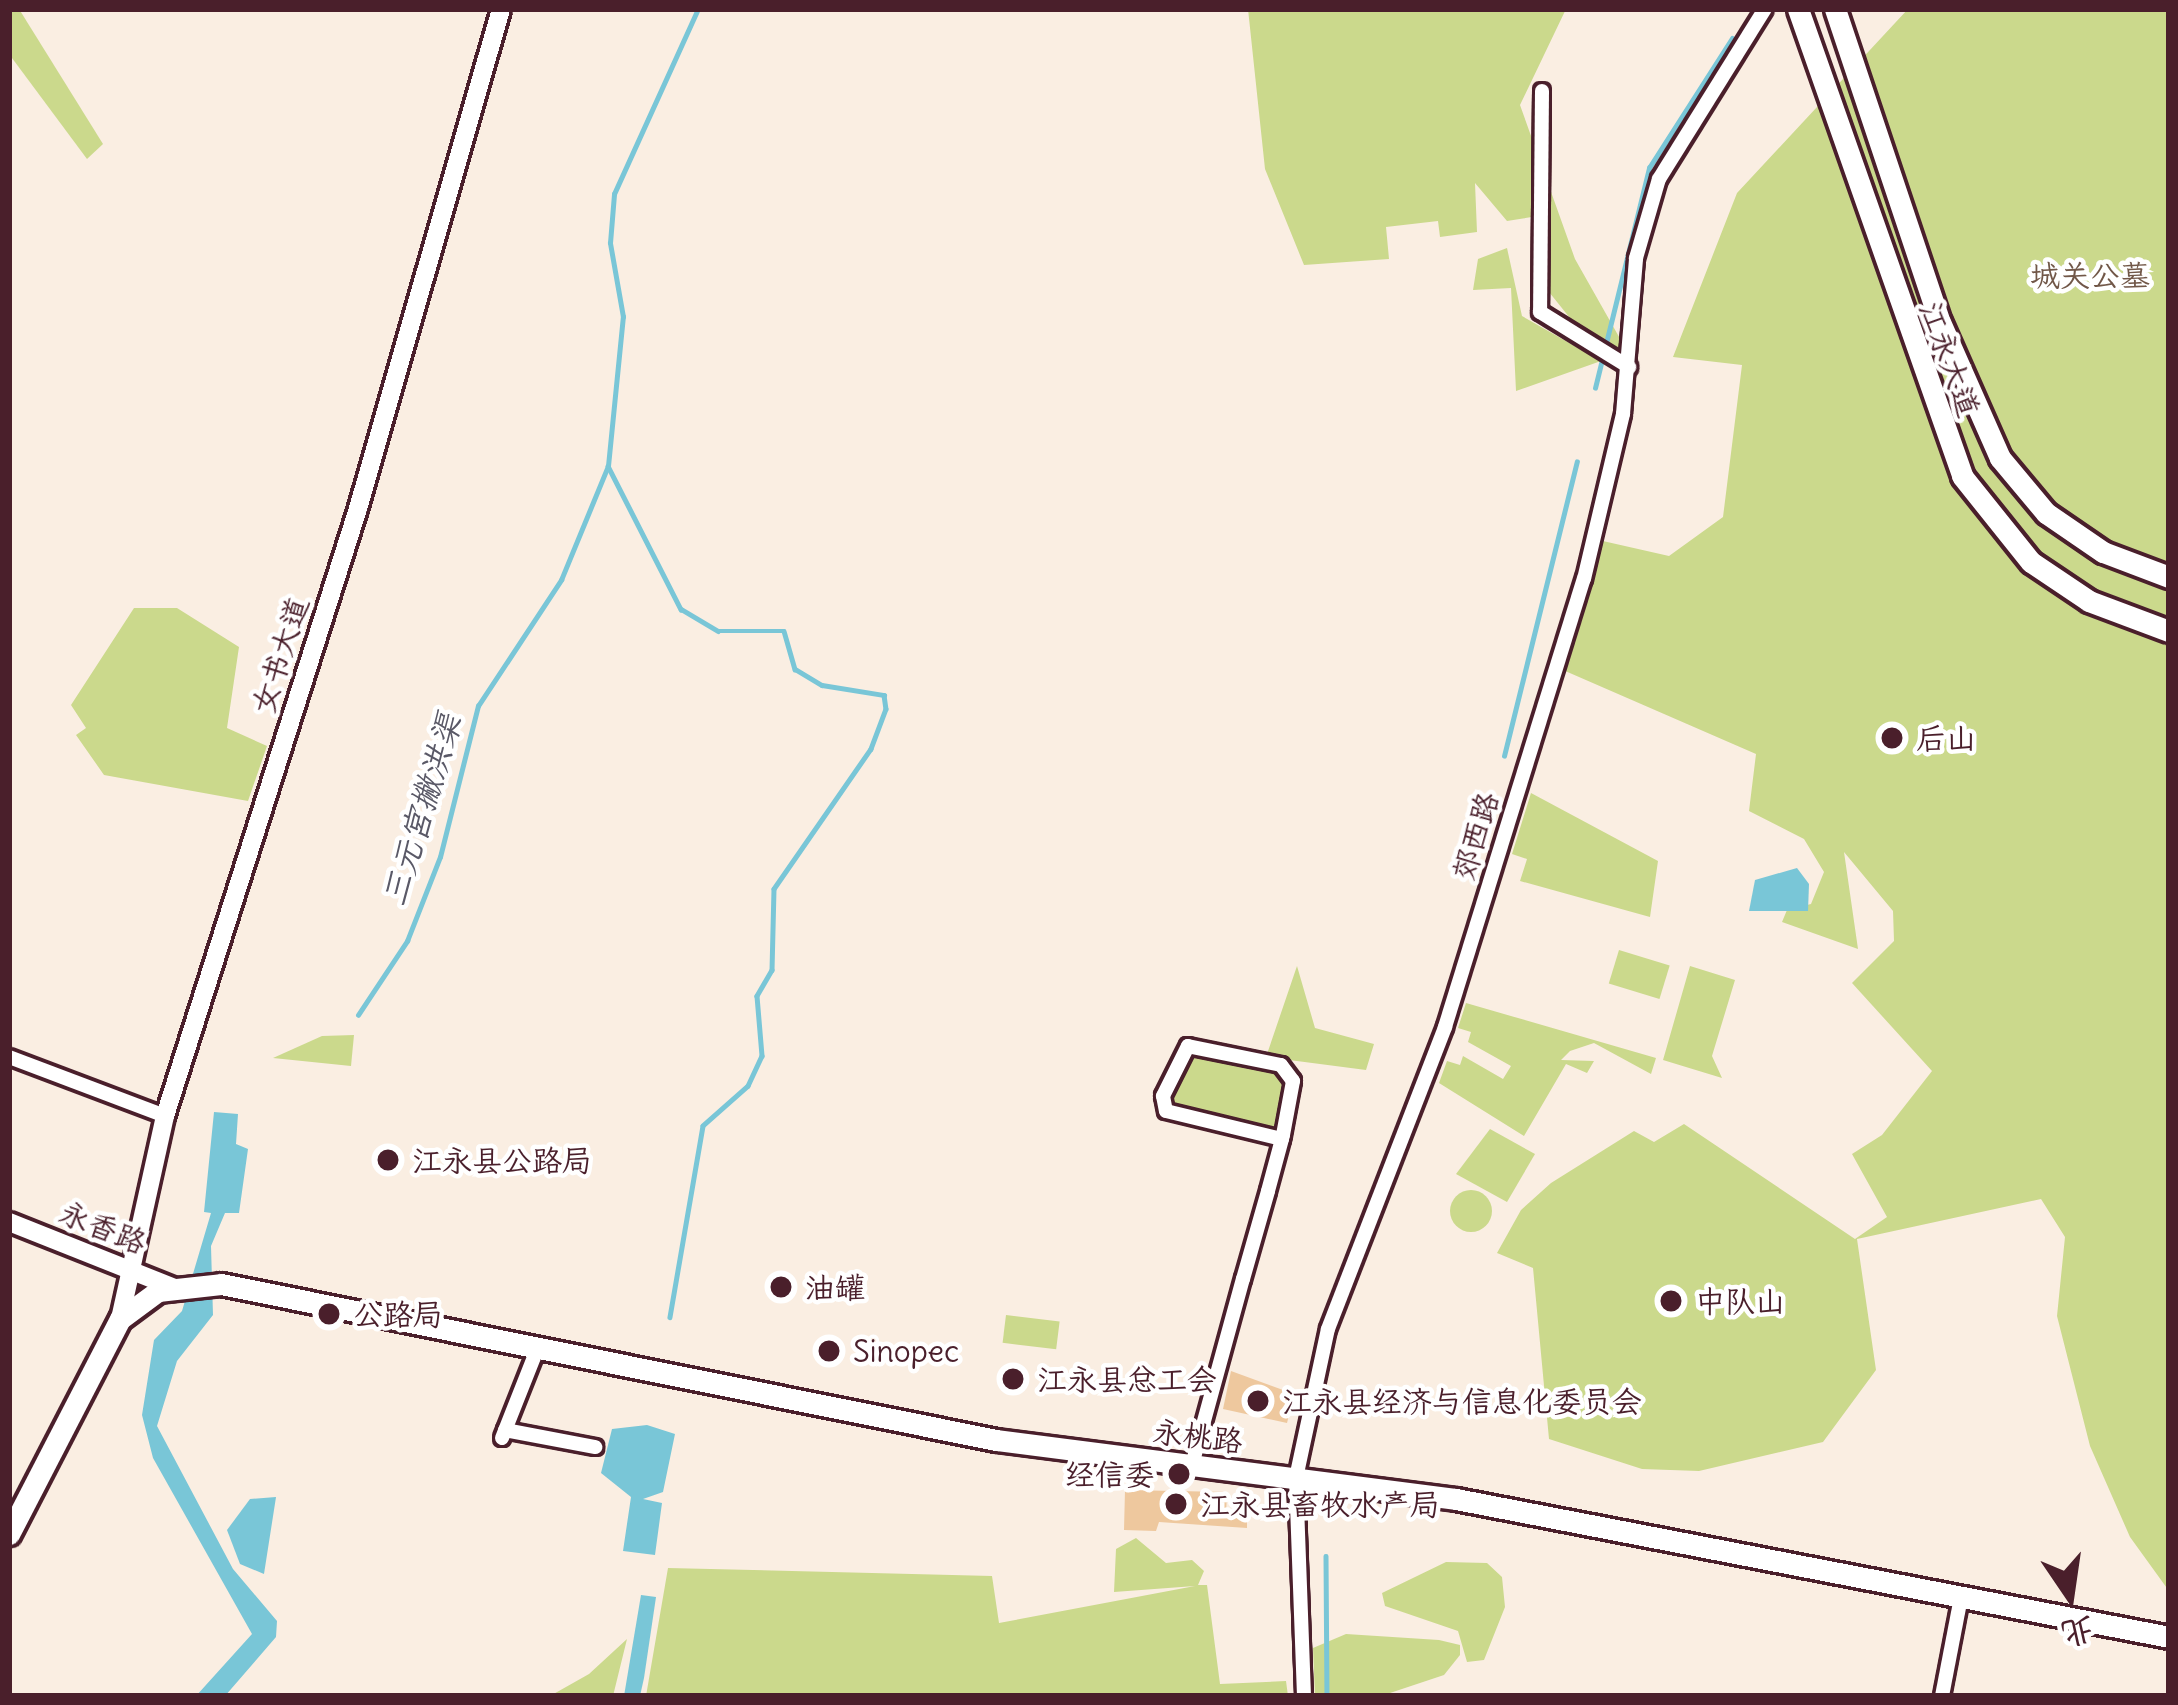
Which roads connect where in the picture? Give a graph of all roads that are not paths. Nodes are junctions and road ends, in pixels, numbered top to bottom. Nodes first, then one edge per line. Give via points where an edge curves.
1 (501, 9) edge
2 (1765, 9) edge
3 (1798, 9) edge
4 (1835, 9) edge
5 (1542, 91) dead end
6 (1629, 367) junction
7 (2169, 578) edge
8 (2169, 631) edge
9 (9, 1057) edge
10 (165, 1116) junction
11 (1282, 1138) junction
12 (9, 1222) edge
13 (124, 1268) junction
14 (175, 1288) junction
15 (120, 1319) junction
16 (538, 1347) junction
17 (595, 1448) dead end
18 (1192, 1465) junction
19 (1296, 1478) junction
20 (9, 1534) edge
21 (1961, 1597) junction
22 (2169, 1637) edge
23 (1304, 1696) edge
24 (1942, 1696) edge

1 - 10 main road, 女书大道 via 357,512
2 - 6 street, 郊西路 via 1659,179 1636,258
3 - 8 main road, 江永大道 via 1963,476 2031,562 2089,601
4 - 7 main road, 江永大道 via 1940,322 2000,458 2047,513 2103,552
5 - 6 street via 1540,312
6 - 19 street, 郊西路 via 1584,579 1444,1027 1328,1329
9 - 10 street
10 - 13 main road, 女书大道
11 - 11 street via 1288,1069 1188,1046 1163,1096 1166,1111
11 - 18 street
12 - 13 main road, 永香路
13 - 14 main road, 永香路
13 - 15 main road, 女书大道
14 - 15 main road, 永桃路
14 - 16 main road, 永桃路 via 221,1284
15 - 20 main road
16 - 17 street via 504,1434
16 - 18 main road, 永桃路 via 996,1440
18 - 19 main road, 永桃路
19 - 21 main road, 永桃路
19 - 23 street, 郊西路
21 - 22 main road, 永桃路
21 - 24 street

